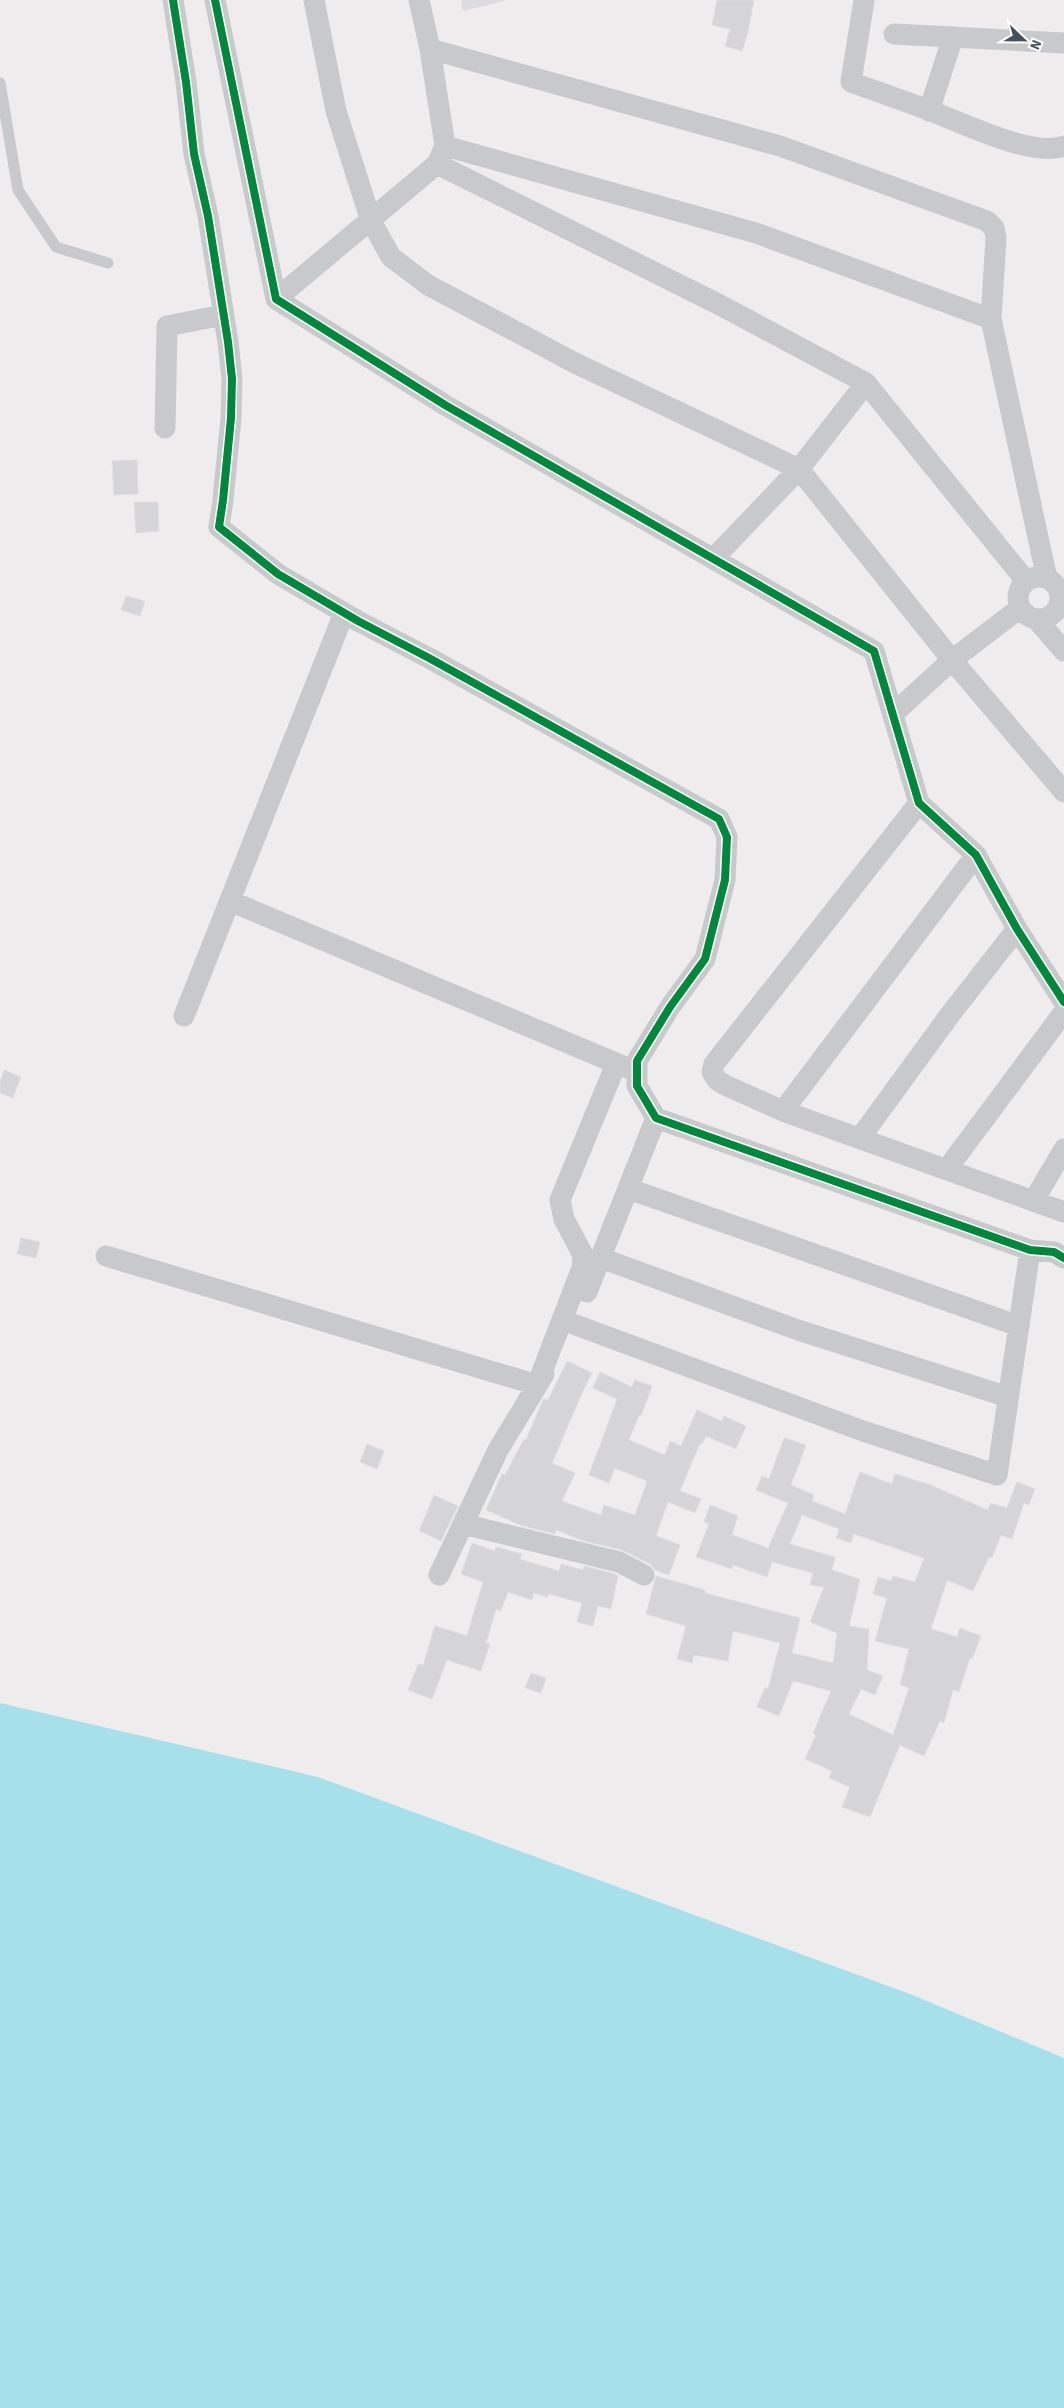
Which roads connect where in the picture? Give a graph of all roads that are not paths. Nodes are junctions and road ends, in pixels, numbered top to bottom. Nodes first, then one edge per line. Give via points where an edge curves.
1 (173, 0) edge
2 (215, 0) edge
3 (314, 0) edge
4 (419, 0) edge
5 (864, 0) edge
6 (894, 34) dead end
7 (953, 37) junction
8 (1064, 43) edge
9 (430, 50) junction
10 (0, 84) edge
11 (930, 111) junction
12 (1064, 146) edge
13 (441, 155) junction
14 (371, 221) junction
15 (108, 263) dead end
16 (276, 299) junction
17 (223, 315) junction
18 (991, 320) junction
19 (866, 383) junction
20 (165, 428) dead end
21 (800, 469) junction
22 (714, 558) junction
23 (1047, 579) junction
24 (1026, 582) junction
25 (1020, 608) junction
26 (1060, 612) edge
27 (344, 613) junction
28 (1037, 620) junction
29 (1064, 652) edge
30 (952, 660) junction
31 (893, 714) junction
32 (1064, 792) edge
33 (920, 804) junction
34 (976, 855) junction
35 (230, 901) junction
36 (1016, 929) junction
37 (1064, 1002) edge
38 (1064, 1012) edge
39 (184, 1016) dead end
40 (616, 1064) junction
41 (637, 1072) junction
42 (782, 1111) junction
43 (656, 1118) junction
44 (860, 1138) junction
45 (1064, 1149) edge
46 (947, 1169) junction
47 (629, 1189) junction
48 (1034, 1200) junction
49 (1064, 1212) edge
50 (1030, 1250) junction
51 (106, 1256) dead end
52 (601, 1258) junction
53 (1064, 1258) edge
54 (573, 1324) junction
55 (1019, 1326) junction
56 (537, 1385) junction
57 (1008, 1398) junction
58 (463, 1524) junction
59 (439, 1575) dead end
60 (644, 1575) dead end

1 - 17 street via 194,154 208,216
2 - 16 street
3 - 14 street via 336,111
4 - 9 street
5 - 11 street via 851,82
6 - 7 street
7 - 8 street
7 - 11 street
9 - 13 street
9 - 18 street via 780,146 987,221 994,228 996,238
10 - 15 lane via 18,190 56,247
11 - 12 street via 1003,140 1035,147 1056,149
13 - 14 street
13 - 18 street via 756,233
13 - 19 street
14 - 16 street
14 - 21 street via 391,257 428,285 575,363
16 - 22 street via 445,405
17 - 20 street via 167,326
17 - 27 street via 232,379 219,527 278,574
18 - 23 street
19 - 21 street
19 - 24 street
21 - 22 street
21 - 30 street
22 - 31 street via 874,651
23 - 24 street via 1040,577
23 - 26 street via 1060,596
24 - 25 street via 1018,594
25 - 28 street
25 - 30 street
26 - 28 street
27 - 35 street
27 - 41 street via 719,819 727,837 725,880 705,959 636,1060
28 - 29 street
30 - 31 street
30 - 32 street
31 - 33 street
33 - 34 street
33 - 42 street via 714,1064 712,1072 717,1080
34 - 36 street
34 - 42 street
35 - 39 street
35 - 40 street
36 - 37 street
36 - 44 street
38 - 46 street
40 - 41 street
40 - 56 street via 560,1200 564,1219 583,1254 582,1268
41 - 43 street via 637,1086
42 - 44 street
43 - 47 street
43 - 50 street
44 - 46 street
45 - 48 street
46 - 48 street
47 - 52 street
47 - 55 street
48 - 49 street
50 - 53 street via 1054,1252
50 - 55 street
51 - 56 street
52 - 54 street
52 - 57 street via 798,1330
54 - 56 street
54 - 57 street via 863,1431 997,1475
55 - 57 street
56 - 58 street via 498,1450
58 - 59 street
58 - 60 street via 619,1562

